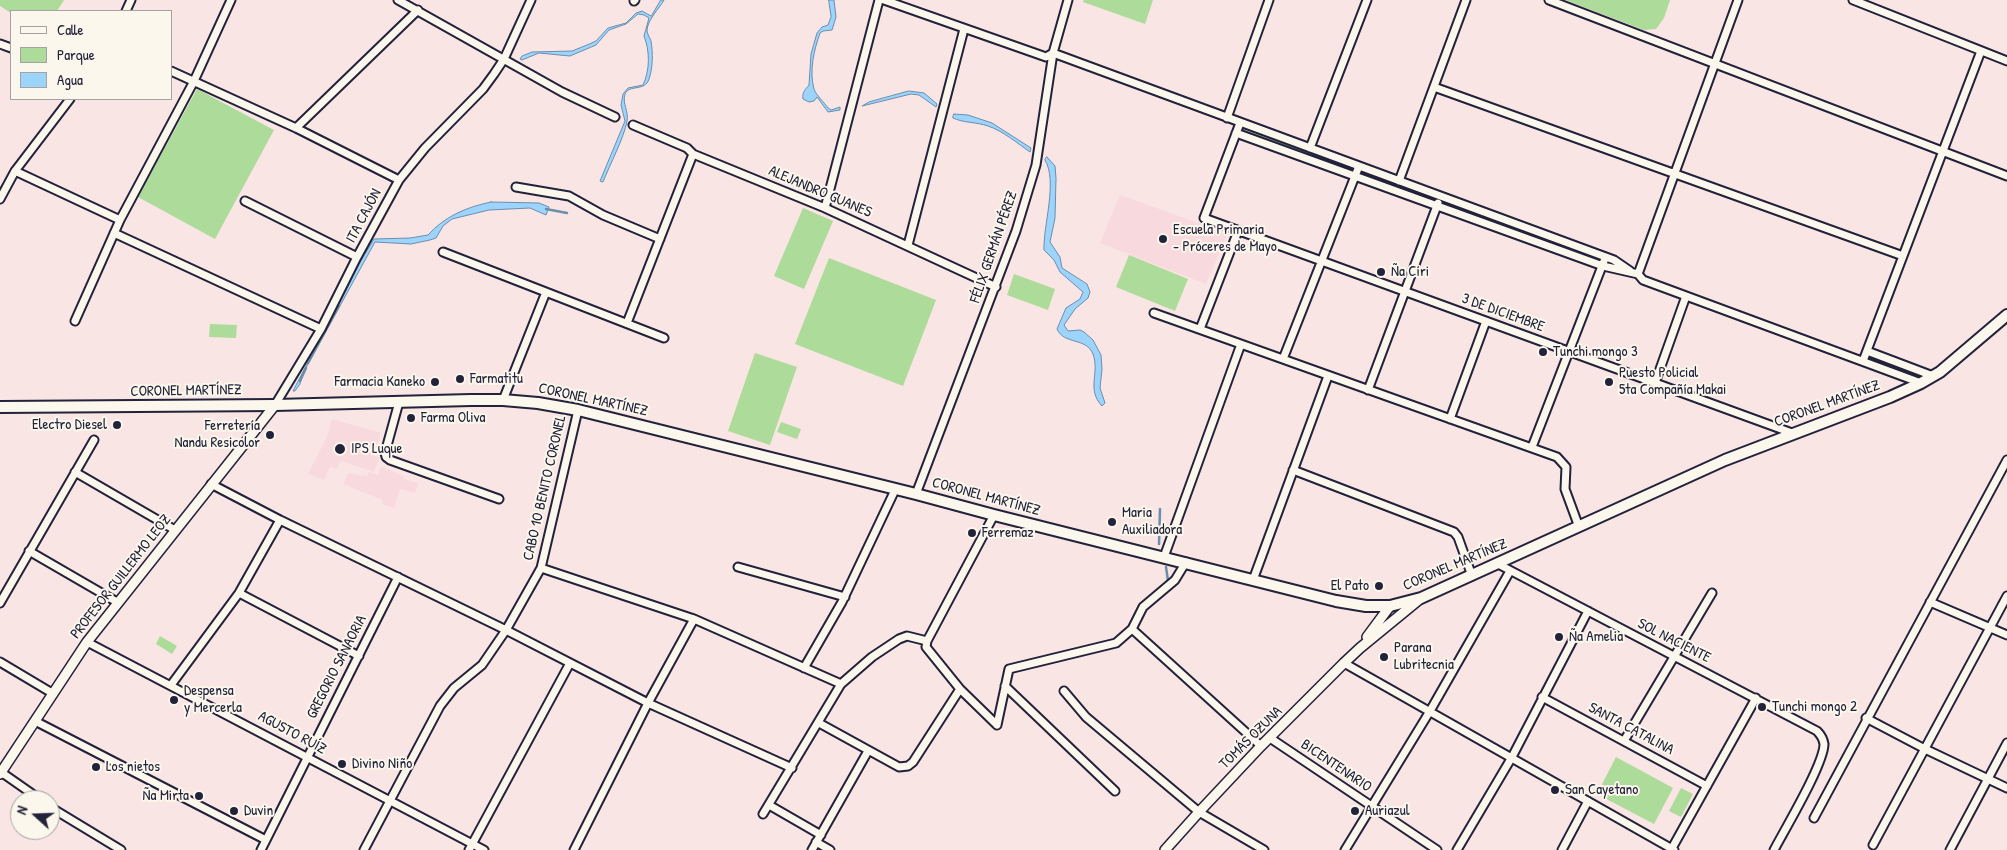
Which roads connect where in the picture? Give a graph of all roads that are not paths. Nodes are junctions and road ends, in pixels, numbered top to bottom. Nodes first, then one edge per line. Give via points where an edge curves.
1 (231, 0) edge
2 (398, 0) edge
3 (531, 0) edge
4 (880, 0) edge
5 (884, 0) edge
6 (1068, 0) edge
7 (1269, 0) edge
8 (1367, 0) edge
9 (1466, 0) edge
10 (1549, 0) edge
11 (1738, 0) edge
12 (1853, 0) edge
13 (418, 10) junction
14 (964, 29) junction
15 (1981, 50) junction
16 (1054, 53) junction
17 (504, 59) junction
18 (2007, 61) edge
19 (1715, 63) junction
20 (172, 71) edge
21 (194, 81) junction
22 (1434, 87) junction
23 (69, 100) edge
24 (615, 117) dead end
25 (1228, 118) junction
26 (1240, 123) junction
27 (633, 124) dead end
28 (296, 128) junction
29 (1236, 133) junction
30 (1310, 148) junction
31 (1943, 151) junction
32 (693, 154) junction
33 (1359, 166) junction
34 (15, 171) junction
35 (1675, 174) junction
36 (1355, 176) junction
37 (2007, 176) edge
38 (399, 180) junction
39 (1400, 181) junction
40 (516, 187) dead end
41 (1440, 196) junction
42 (0, 199) edge
43 (245, 201) dead end
44 (1437, 206) junction
45 (825, 208) junction
46 (120, 220) junction
47 (1238, 231) junction
48 (114, 233) junction
49 (660, 239) junction
50 (908, 245) junction
51 (444, 252) dead end
52 (1903, 256) junction
53 (357, 257) junction
54 (1606, 257) junction
55 (1322, 261) junction
56 (1602, 266) junction
57 (1630, 271) junction
58 (1638, 274) junction
59 (996, 287) junction
60 (546, 292) junction
61 (1405, 292) junction
62 (1686, 296) junction
63 (1154, 312) dead end
64 (2007, 315) edge
65 (75, 321) dead end
66 (1486, 321) junction
67 (627, 323) junction
68 (321, 329) junction
69 (1200, 329) junction
70 (664, 338) dead end
71 (1241, 344) junction
72 (1867, 351) junction
73 (1569, 352) junction
74 (1283, 360) junction
75 (1863, 362) junction
76 (1328, 376) junction
77 (1933, 376) junction
78 (1654, 383) junction
79 (1921, 383) junction
80 (1368, 390) junction
81 (504, 400) junction
82 (399, 402) junction
83 (277, 405) junction
84 (0, 407) edge
85 (578, 410) junction
86 (1450, 418) junction
87 (1792, 433) junction
88 (94, 440) dead end
89 (1532, 448) junction
90 (2007, 460) edge
91 (1294, 470) junction
92 (75, 472) junction
93 (211, 484) junction
94 (895, 490) junction
95 (916, 494) junction
96 (499, 498) dead end
97 (994, 515) junction
98 (280, 520) junction
99 (1579, 527) junction
100 (175, 530) junction
101 (29, 551) junction
102 (1164, 557) junction
103 (1186, 562) junction
104 (1498, 564) junction
105 (738, 567) dead end
106 (541, 568) junction
107 (1510, 571) junction
108 (1472, 576) junction
109 (398, 578) junction
110 (1253, 580) junction
111 (239, 593) junction
112 (1712, 593) dead end
113 (2007, 596) edge
114 (844, 597) junction
115 (1421, 598) junction
116 (117, 602) junction
117 (1930, 602) junction
118 (0, 603) edge
119 (1390, 606) junction
120 (1588, 611) junction
121 (694, 619) junction
122 (1132, 628) junction
123 (1990, 628) junction
124 (506, 630) junction
125 (2007, 635) edge
126 (927, 641) junction
127 (87, 642) junction
128 (1360, 648) junction
129 (359, 656) junction
130 (1674, 656) junction
131 (0, 662) edge
132 (1344, 662) junction
133 (570, 663) junction
134 (804, 668) junction
135 (841, 684) junction
136 (172, 685) junction
137 (1004, 686) junction
138 (960, 689) junction
139 (1064, 691) dead end
140 (52, 693) junction
141 (1542, 697) junction
142 (1756, 698) junction
143 (648, 703) junction
144 (1430, 712) junction
145 (1866, 718) junction
146 (35, 720) junction
147 (819, 723) junction
148 (1270, 738) junction
149 (1624, 741) junction
150 (2007, 743) edge
151 (1261, 746) junction
152 (1925, 749) junction
153 (868, 751) junction
154 (307, 757) junction
155 (1512, 757) junction
156 (792, 768) junction
157 (0, 773) edge
158 (1988, 778) junction
159 (1707, 786) junction
160 (2007, 788) edge
161 (26, 790) edge
162 (1116, 791) dead end
163 (390, 801) junction
164 (1588, 801) junction
165 (769, 805) junction
166 (1372, 807) junction
167 (60, 812) edge
168 (1198, 812) junction
169 (762, 814) dead end
170 (1814, 818) dead end
171 (821, 835) junction
172 (266, 840) junction
173 (816, 842) junction
174 (1873, 845) dead end
175 (471, 847) edge
176 (121, 850) edge
177 (261, 850) edge
178 (364, 850) edge
179 (484, 850) edge
180 (574, 850) edge
181 (812, 850) edge
182 (830, 850) edge
183 (1165, 850) edge
184 (1264, 850) edge
185 (1345, 850) edge
186 (1437, 850) edge
187 (1457, 850) edge
188 (1562, 850) edge
189 (1672, 850) edge
190 (1774, 850) edge
191 (1950, 850) edge

1 - 21 street
2 - 13 street
3 - 17 street, ITA CAJÓN
4 - 45 street
5 - 14 street
6 - 16 street, FÉLIX GERMÁN PÉREZ
7 - 25 street
8 - 30 street
9 - 22 street
10 - 19 street
11 - 19 street
12 - 15 street
13 - 17 street
13 - 28 street
14 - 16 street via 1046,57
14 - 50 street
15 - 18 street
15 - 31 street
16 - 25 street
16 - 59 street, FÉLIX GERMÁN PÉREZ via 1036,164
17 - 24 street
17 - 38 street, ITA CAJÓN via 483,89 425,148
19 - 31 street
19 - 35 street
20 - 21 street
21 - 28 street
21 - 46 street
22 - 35 street
22 - 39 street
23 - 34 street
25 - 26 street
26 - 29 street
26 - 30 street
27 - 32 street, ALEJANDRO GUANES
28 - 38 street
29 - 36 street
29 - 47 street, 3 DE DICIEMBRE via 1204,218
30 - 33 street
31 - 37 street
31 - 52 street
32 - 45 street, ALEJANDRO GUANES
32 - 49 street
33 - 36 street
33 - 39 street
34 - 42 street
34 - 46 street
35 - 52 street
35 - 58 street
36 - 44 street
36 - 55 street
38 - 53 street, ITA CAJÓN
39 - 41 street
40 - 49 street via 568,196
41 - 44 street
41 - 54 street
43 - 53 street
44 - 56 street
44 - 61 street
45 - 50 street, ALEJANDRO GUANES
46 - 48 street
47 - 55 street, 3 DE DICIEMBRE
47 - 69 street
48 - 65 street
48 - 68 street
49 - 67 street
50 - 59 street, ALEJANDRO GUANES
51 - 60 street
52 - 72 street
53 - 68 street, ITA CAJÓN
54 - 56 street
54 - 57 street
55 - 61 street, 3 DE DICIEMBRE
55 - 74 street
56 - 57 street
56 - 73 street
57 - 58 street
58 - 62 street via 1643,280
59 - 95 street, FÉLIX GERMÁN PÉREZ
60 - 67 street
60 - 81 street
61 - 66 street, 3 DE DICIEMBRE
61 - 80 street
62 - 75 street
62 - 78 street
63 - 69 street
64 - 77 main road, CORONEL MARTÍNEZ
66 - 73 street, 3 DE DICIEMBRE
66 - 86 street
67 - 70 street
68 - 83 street, ITA CAJÓN
69 - 71 street
71 - 74 street
71 - 102 street
72 - 75 street
72 - 77 street
73 - 78 street, 3 DE DICIEMBRE
73 - 89 street
74 - 76 street
75 - 79 street
76 - 80 street
76 - 91 street
77 - 79 main road, CORONEL MARTÍNEZ
78 - 87 street, 3 DE DICIEMBRE
79 - 87 main road, CORONEL MARTÍNEZ
80 - 86 street
81 - 82 main road, CORONEL MARTÍNEZ
81 - 85 main road, CORONEL MARTÍNEZ
82 - 83 main road, CORONEL MARTÍNEZ
82 - 96 street via 386,457
83 - 84 main road, CORONEL MARTÍNEZ
83 - 93 street, PROFESOR GUILLERMO LEOZ
85 - 94 main road, CORONEL MARTÍNEZ
85 - 106 street, CABO 1O BENITO CORONEL
86 - 89 street
87 - 99 main road, CORONEL MARTÍNEZ
88 - 92 street
89 - 99 street via 1551,454 1565,464 1565,489
90 - 117 street
91 - 108 street via 1454,532
91 - 110 street
92 - 100 street
92 - 101 street
93 - 98 street
93 - 100 street, PROFESOR GUILLERMO LEOZ
94 - 95 main road, CORONEL MARTÍNEZ
94 - 114 street
95 - 97 main road, CORONEL MARTÍNEZ
97 - 102 main road, CORONEL MARTÍNEZ
97 - 126 street
98 - 109 street
98 - 111 street
99 - 104 main road, CORONEL MARTÍNEZ
100 - 116 street, PROFESOR GUILLERMO LEOZ
101 - 116 street
101 - 118 street
102 - 103 main road, CORONEL MARTÍNEZ
103 - 110 main road, CORONEL MARTÍNEZ
103 - 122 street via 1175,580 1143,607
104 - 107 street, SOL NACIENTE
104 - 108 main road, CORONEL MARTÍNEZ
105 - 114 street
106 - 121 street
106 - 124 street, CABO 1O BENITO CORONEL
107 - 120 street, SOL NACIENTE
107 - 144 street
108 - 115 main road, CORONEL MARTÍNEZ
109 - 124 street
109 - 129 street, GREGORIO SANAORIA
110 - 119 main road, CORONEL MARTÍNEZ via 1336,601
111 - 129 street
111 - 136 street
112 - 130 street
113 - 123 street
114 - 134 street
115 - 119 main road, CORONEL MARTÍNEZ
115 - 128 street, TOMÁS OZUNA
116 - 127 street, PROFESOR GUILLERMO LEOZ
117 - 123 street
117 - 145 street
119 - 128 street, TOMÁS OZUNA
120 - 130 street, SOL NACIENTE
120 - 141 street
121 - 134 street
121 - 143 street
122 - 137 street via 1116,643 1012,668 1007,672
122 - 151 street
123 - 125 street
123 - 152 street
124 - 133 street
124 - 163 street, CABO 1O BENITO CORONEL via 482,665 454,688 440,706
126 - 135 street via 908,636 899,639
126 - 138 street via 926,647
127 - 136 street, AGUSTO RUÍZ
127 - 140 street, PROFESOR GUILLERMO LEOZ
128 - 132 street, TOMÁS OZUNA
129 - 154 street, GREGORIO SANAORIA
130 - 142 street, SOL NACIENTE
130 - 149 street
131 - 140 street
132 - 144 street
132 - 148 street, TOMÁS OZUNA
133 - 143 street
133 - 175 street
134 - 135 street
135 - 147 street
136 - 154 street, AGUSTO RUÍZ
137 - 138 street via 997,725
137 - 162 street
138 - 153 street via 914,762 899,767
139 - 168 street via 1086,717
140 - 146 street, PROFESOR GUILLERMO LEOZ
141 - 149 street, SANTA CATALINA
141 - 155 street
142 - 159 street
142 - 190 street, SOL NACIENTE via 1817,731 1824,743 1819,764
143 - 156 street
143 - 180 street
144 - 155 street
144 - 166 street
145 - 152 street
145 - 170 street
146 - 157 street, PROFESOR GUILLERMO LEOZ
146 - 172 street
147 - 153 street
147 - 156 street
148 - 151 street, TOMÁS OZUNA
148 - 166 street, BICENTENARIO
149 - 159 street, SANTA CATALINA
150 - 158 street
151 - 168 street, TOMÁS OZUNA
152 - 158 street
152 - 174 street
153 - 171 street
154 - 163 street, AGUSTO RUÍZ
154 - 172 street, GREGORIO SANAORIA
155 - 164 street
155 - 187 street
156 - 165 street
157 - 161 street
158 - 160 street
158 - 191 street
159 - 189 street
163 - 175 street, AGUSTO RUÍZ
163 - 178 street, CABO 1O BENITO CORONEL
164 - 188 street
164 - 189 street
165 - 169 street
165 - 171 street
166 - 185 street
166 - 186 street, BICENTENARIO
167 - 176 street
168 - 183 street, TOMÁS OZUNA
168 - 184 street
171 - 173 street
172 - 177 street, GREGORIO SANAORIA
173 - 181 street
173 - 182 street
175 - 179 street, AGUSTO RUÍZ

